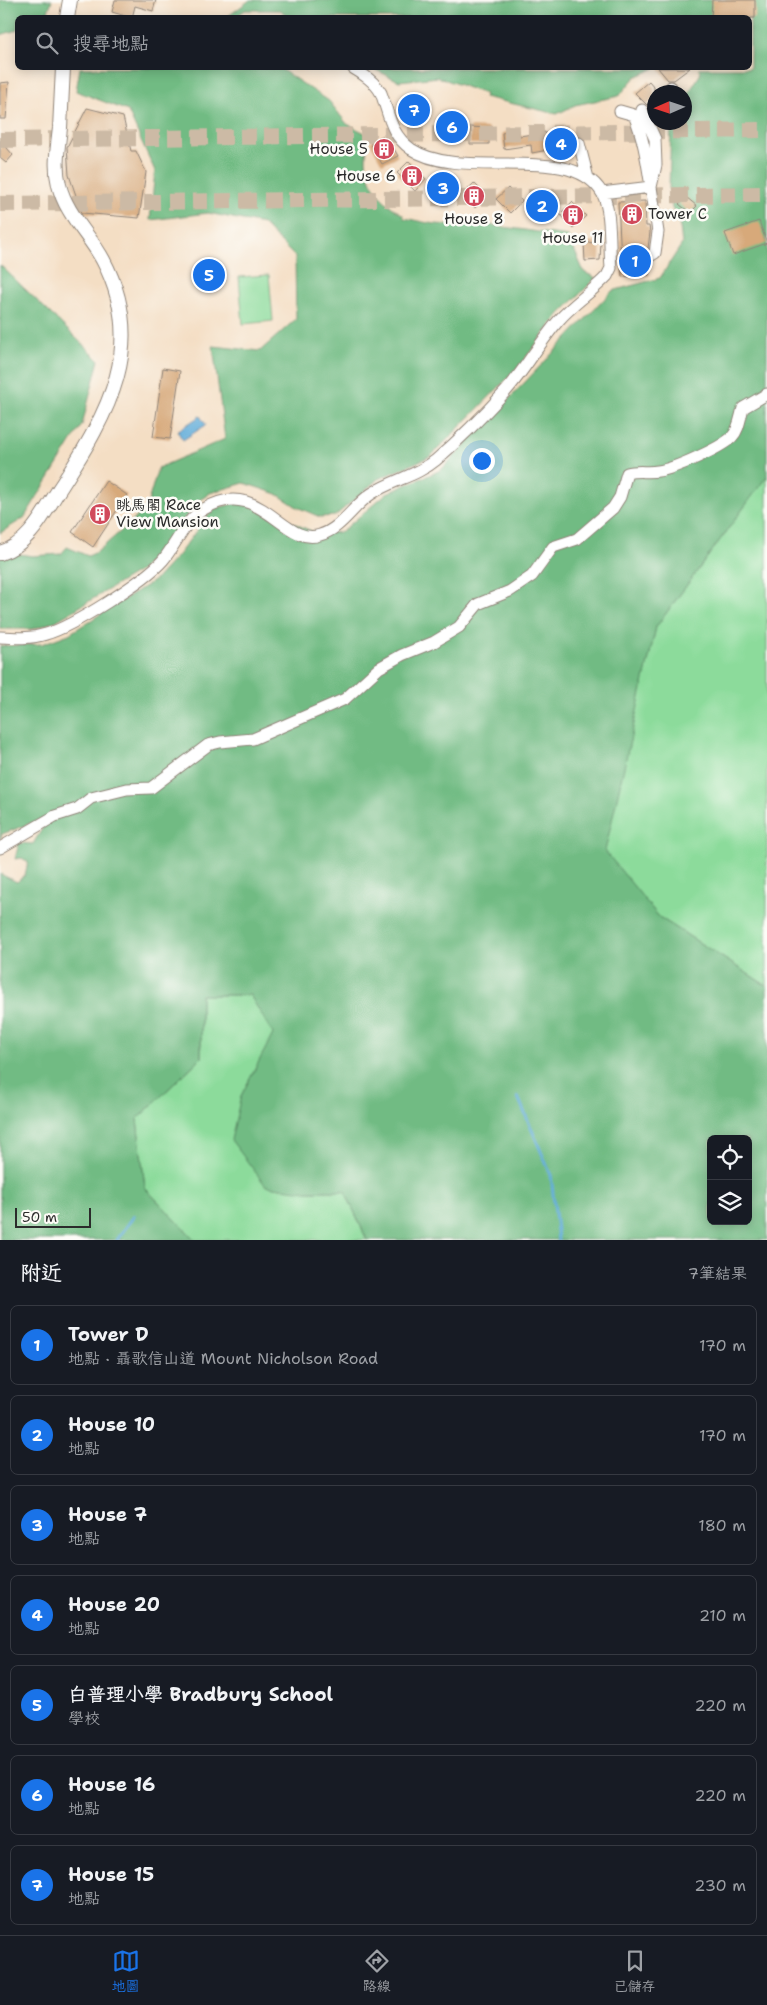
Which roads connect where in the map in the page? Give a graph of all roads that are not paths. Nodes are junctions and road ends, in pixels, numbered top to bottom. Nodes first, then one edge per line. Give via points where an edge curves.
1 (70, 0) edge
2 (68, 15) edge
3 (63, 70) edge
4 (355, 70) edge
5 (642, 110) dead end
6 (620, 111) dead end
7 (657, 130) edge
8 (655, 139) junction
9 (578, 143) dead end
10 (588, 178) junction
11 (651, 187) junction
12 (602, 193) junction
13 (650, 256) dead end
14 (767, 394) edge
15 (0, 554) edge
16 (0, 637) edge
17 (0, 848) edge

1 - 2 main road
3 - 15 main road via 56,160 59,184 67,208 103,261 116,292 122,330 120,366 96,432 28,536
4 - 10 street via 380,92 387,118 411,149 438,159 467,164 559,165
5 - 8 street
6 - 11 street via 634,116 646,151
7 - 8 street
8 - 11 street via 656,165
9 - 10 street
10 - 12 street
11 - 12 street
11 - 13 street via 658,241 655,254
12 - 16 street via 610,268 602,281 558,321 506,391 423,470 371,494 321,535 298,534 264,508 250,503 235,500 213,504 192,519 164,559 145,577 52,632 25,638
14 - 17 street via 743,408 738,427 731,437 684,463 658,471 627,473 613,508 577,539 553,547 532,576 510,591 478,604 459,627 376,671 345,699 253,740 208,745 151,788 126,789 91,798 78,809 55,816

